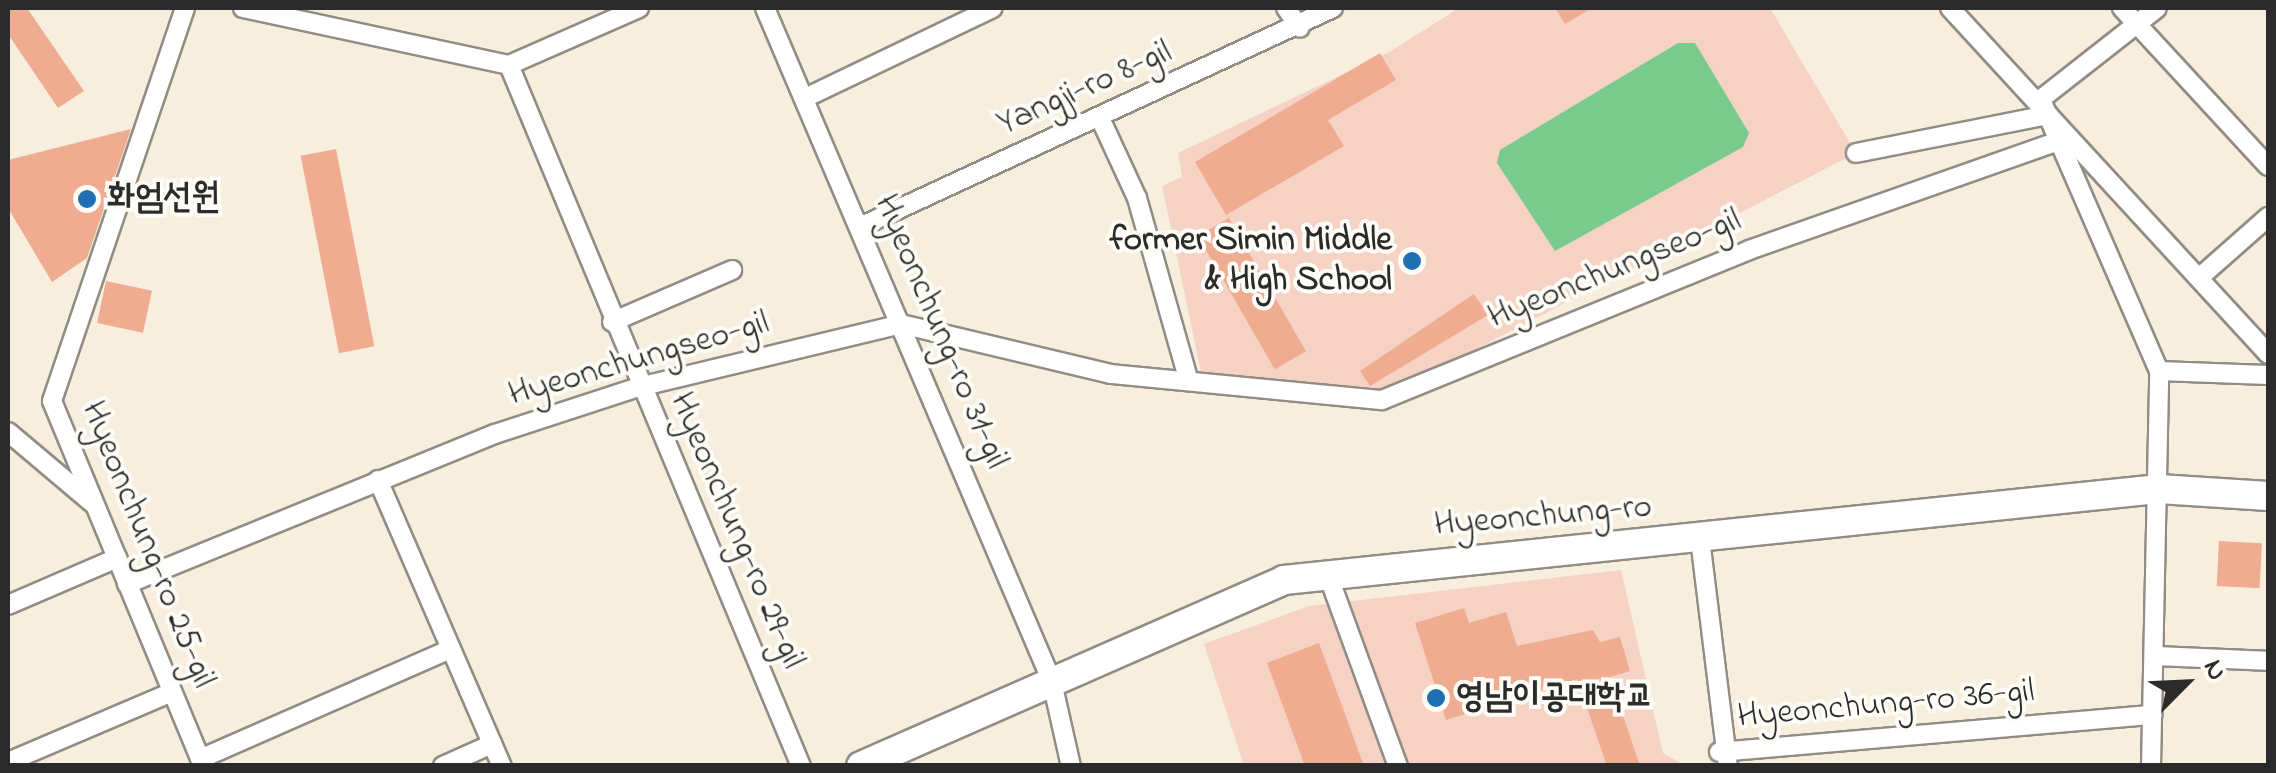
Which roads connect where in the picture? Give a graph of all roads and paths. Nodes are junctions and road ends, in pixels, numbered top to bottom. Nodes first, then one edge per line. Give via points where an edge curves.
1 (184, 8) edge
2 (243, 8) edge
3 (639, 8) edge
4 (765, 8) edge
5 (994, 8) edge
6 (1286, 8) edge
7 (1333, 8) edge
8 (1950, 8) edge
9 (2122, 8) edge
10 (2157, 8) edge
11 (347, 16) edge
12 (2138, 25) junction
13 (1300, 28) junction
14 (509, 65) junction
15 (805, 98) junction
16 (2044, 107) junction
17 (1100, 118) junction
18 (2059, 141) junction
19 (1856, 153) dead end
20 (2268, 166) edge
21 (2268, 217) edge
22 (862, 226) junction
23 (732, 270) dead end
24 (2200, 277) junction
25 (612, 322) junction
26 (901, 324) junction
27 (2268, 354) edge
28 (2159, 371) junction
29 (2268, 375) edge
30 (1188, 378) junction
31 (638, 386) junction
32 (8, 432) edge
33 (378, 480) junction
34 (2156, 489) junction
35 (2268, 496) edge
36 (94, 504) junction
37 (1700, 539) junction
38 (117, 558) junction
39 (1328, 575) junction
40 (127, 584) junction
41 (8, 605) edge
42 (452, 650) junction
43 (2154, 656) junction
44 (2268, 661) edge
45 (1052, 682) junction
46 (172, 692) junction
47 (2152, 715) junction
48 (492, 744) junction
49 (1723, 759) edge
50 (8, 762) edge
51 (201, 762) edge
52 (443, 766) edge
53 (502, 766) edge
54 (801, 766) edge
55 (860, 766) edge
56 (1072, 766) edge
57 (1398, 766) edge
58 (2151, 766) edge

1 - 36 street, Hyeonchung-ro 25-gil via 52,401
2 - 11 street
3 - 14 street
4 - 15 street, Hyeonchung-ro 31-gil
5 - 15 street
6 - 13 street
7 - 13 street, Yangji-ro 8-gil
8 - 16 street
9 - 12 street
10 - 12 street
11 - 14 street
12 - 16 street
12 - 20 street
13 - 17 street, Yangji-ro 8-gil
14 - 25 street, Hyeonchung-ro 29-gil
15 - 22 street, Hyeonchung-ro 31-gil
16 - 18 street
16 - 19 street
16 - 24 street
17 - 22 street, Yangji-ro 8-gil
17 - 30 street via 1137,198
18 - 28 street
18 - 30 street, Hyeonchungseo-gil via 1749,250 1382,400
21 - 24 street
22 - 26 street, Hyeonchung-ro 31-gil
23 - 25 street
24 - 27 street
25 - 31 street, Hyeonchung-ro 29-gil
26 - 30 street, Hyeonchungseo-gil via 1092,370
26 - 31 street, Hyeonchungseo-gil
26 - 45 street, Hyeonchung-ro 31-gil
28 - 29 street
28 - 34 street
31 - 33 street, Hyeonchungseo-gil
31 - 54 street, Hyeonchung-ro 29-gil
32 - 36 street
33 - 40 street, Hyeonchungseo-gil
33 - 42 street
34 - 35 main road, Hyeonchung-ro
34 - 37 main road, Hyeonchung-ro
34 - 43 street
36 - 38 street, Hyeonchung-ro 25-gil
37 - 39 main road, Hyeonchung-ro
37 - 49 street, Hyeonchung-ro 36-gil
38 - 40 street, Hyeonchung-ro 25-gil
38 - 41 street
39 - 45 main road, Hyeonchung-ro via 1284,580
39 - 57 street
40 - 46 street, Hyeonchung-ro 25-gil
42 - 48 street
42 - 51 street
43 - 44 street
43 - 47 street
45 - 55 main road, Hyeonchung-ro
45 - 56 street, Hyeonchung-ro 31-gil
46 - 50 street
46 - 51 street, Hyeonchung-ro 25-gil
47 - 49 street, Hyeonchung-ro 36-gil
47 - 58 street
48 - 52 street
48 - 53 street

